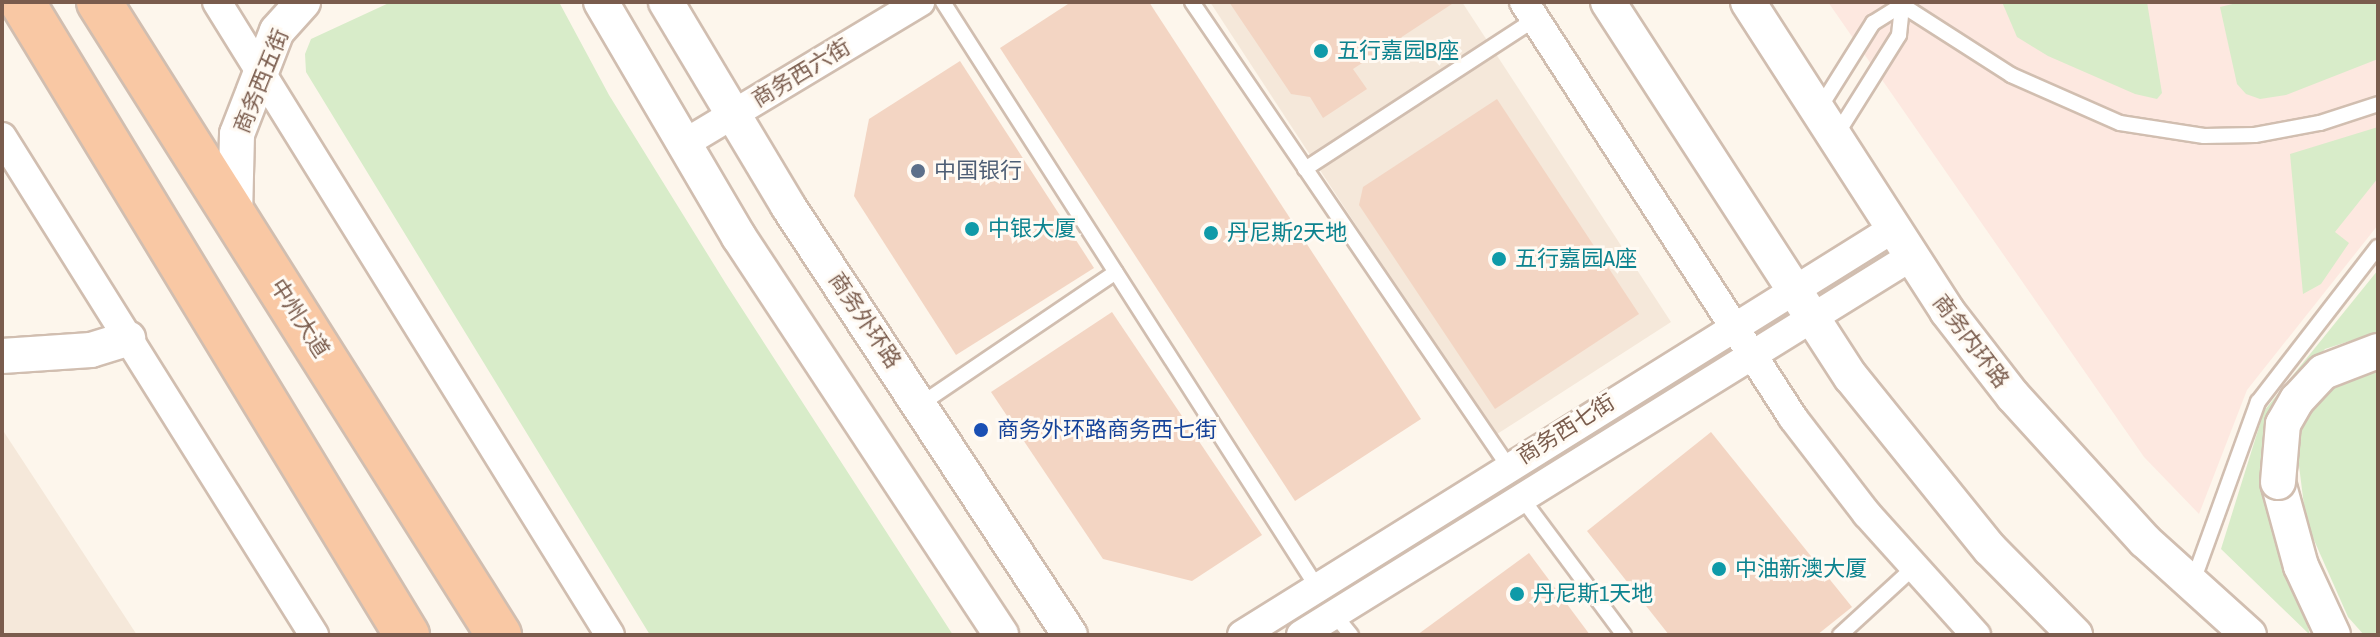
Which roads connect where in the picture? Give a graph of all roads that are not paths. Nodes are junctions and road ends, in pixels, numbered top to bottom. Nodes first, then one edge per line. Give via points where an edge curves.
1 (22, 2) edge
2 (99, 2) edge
3 (217, 2) edge
4 (303, 2) edge
5 (601, 2) edge
6 (666, 2) edge
7 (920, 2) edge
8 (943, 2) edge
9 (1192, 2) edge
10 (1608, 2) edge
11 (1748, 2) edge
12 (1902, 5) junction
13 (1530, 11) edge
14 (261, 72) junction
15 (2378, 104) edge
16 (732, 115) junction
17 (1827, 123) junction
18 (2, 137) edge
19 (682, 145) junction
20 (1305, 169) junction
21 (235, 216) junction
22 (1903, 242) junction
23 (2378, 247) edge
24 (1116, 272) junction
25 (1803, 303) junction
26 (1734, 326) junction
27 (2, 336) edge
28 (128, 339) junction
29 (2378, 351) edge
30 (1752, 354) junction
31 (2, 356) edge
32 (921, 404) junction
33 (1508, 466) junction
34 (1521, 496) junction
35 (1913, 568) junction
36 (2191, 585) junction
37 (1317, 587) junction
38 (1342, 624) edge
39 (314, 635) edge
40 (407, 635) edge
41 (499, 635) edge
42 (610, 635) edge
43 (1001, 635) edge
44 (1070, 635) edge
45 (1242, 635) edge
46 (1301, 635) edge
47 (1624, 635) edge
48 (1840, 635) edge
49 (1976, 635) edge
50 (2075, 635) edge
51 (2249, 635) edge
52 (2333, 635) edge

1 - 40 highway
2 - 21 highway, 中州大道
3 - 14 street
4 - 14 street, 商务西五街 via 277,31
5 - 19 street
6 - 16 street, 商务外环路
7 - 16 street, 商务西六街
8 - 24 lane
9 - 20 lane
10 - 25 street
11 - 17 street, 商务内环路
12 - 15 lane via 2011,75 2120,123 2204,136 2255,135 2320,123
12 - 17 lane via 1899,35
12 - 17 lane via 1873,23
13 - 20 lane
13 - 26 street
14 - 21 street, 商务西五街 via 237,134
14 - 42 street
16 - 19 street, 商务西六街
16 - 32 street, 商务外环路
17 - 22 street, 商务内环路
18 - 28 street
19 - 43 street
20 - 33 lane
21 - 41 highway, 中州大道
22 - 25 street, 商务西七街
22 - 36 street, 商务内环路 via 2013,396 2076,470
23 - 36 lane via 2258,402
24 - 32 lane
24 - 37 lane
25 - 26 street, 商务西七街
25 - 30 street, 商务西七街
25 - 50 street via 1921,469
26 - 30 street
26 - 33 street, 商务西七街
27 - 28 street via 90,330
28 - 31 street via 91,350
28 - 39 street
29 - 52 street, bridge via 2323,372 2283,424 2278,482 2301,566
30 - 34 street, 商务西七街
30 - 35 street via 1793,418
32 - 44 street, 商务外环路
33 - 37 street, 商务西七街
34 - 38 street, 商务西七街
34 - 47 lane
35 - 48 lane
35 - 49 street
36 - 51 street, 商务内环路
37 - 45 street, 商务西七街
38 - 46 street, 商务西七街

